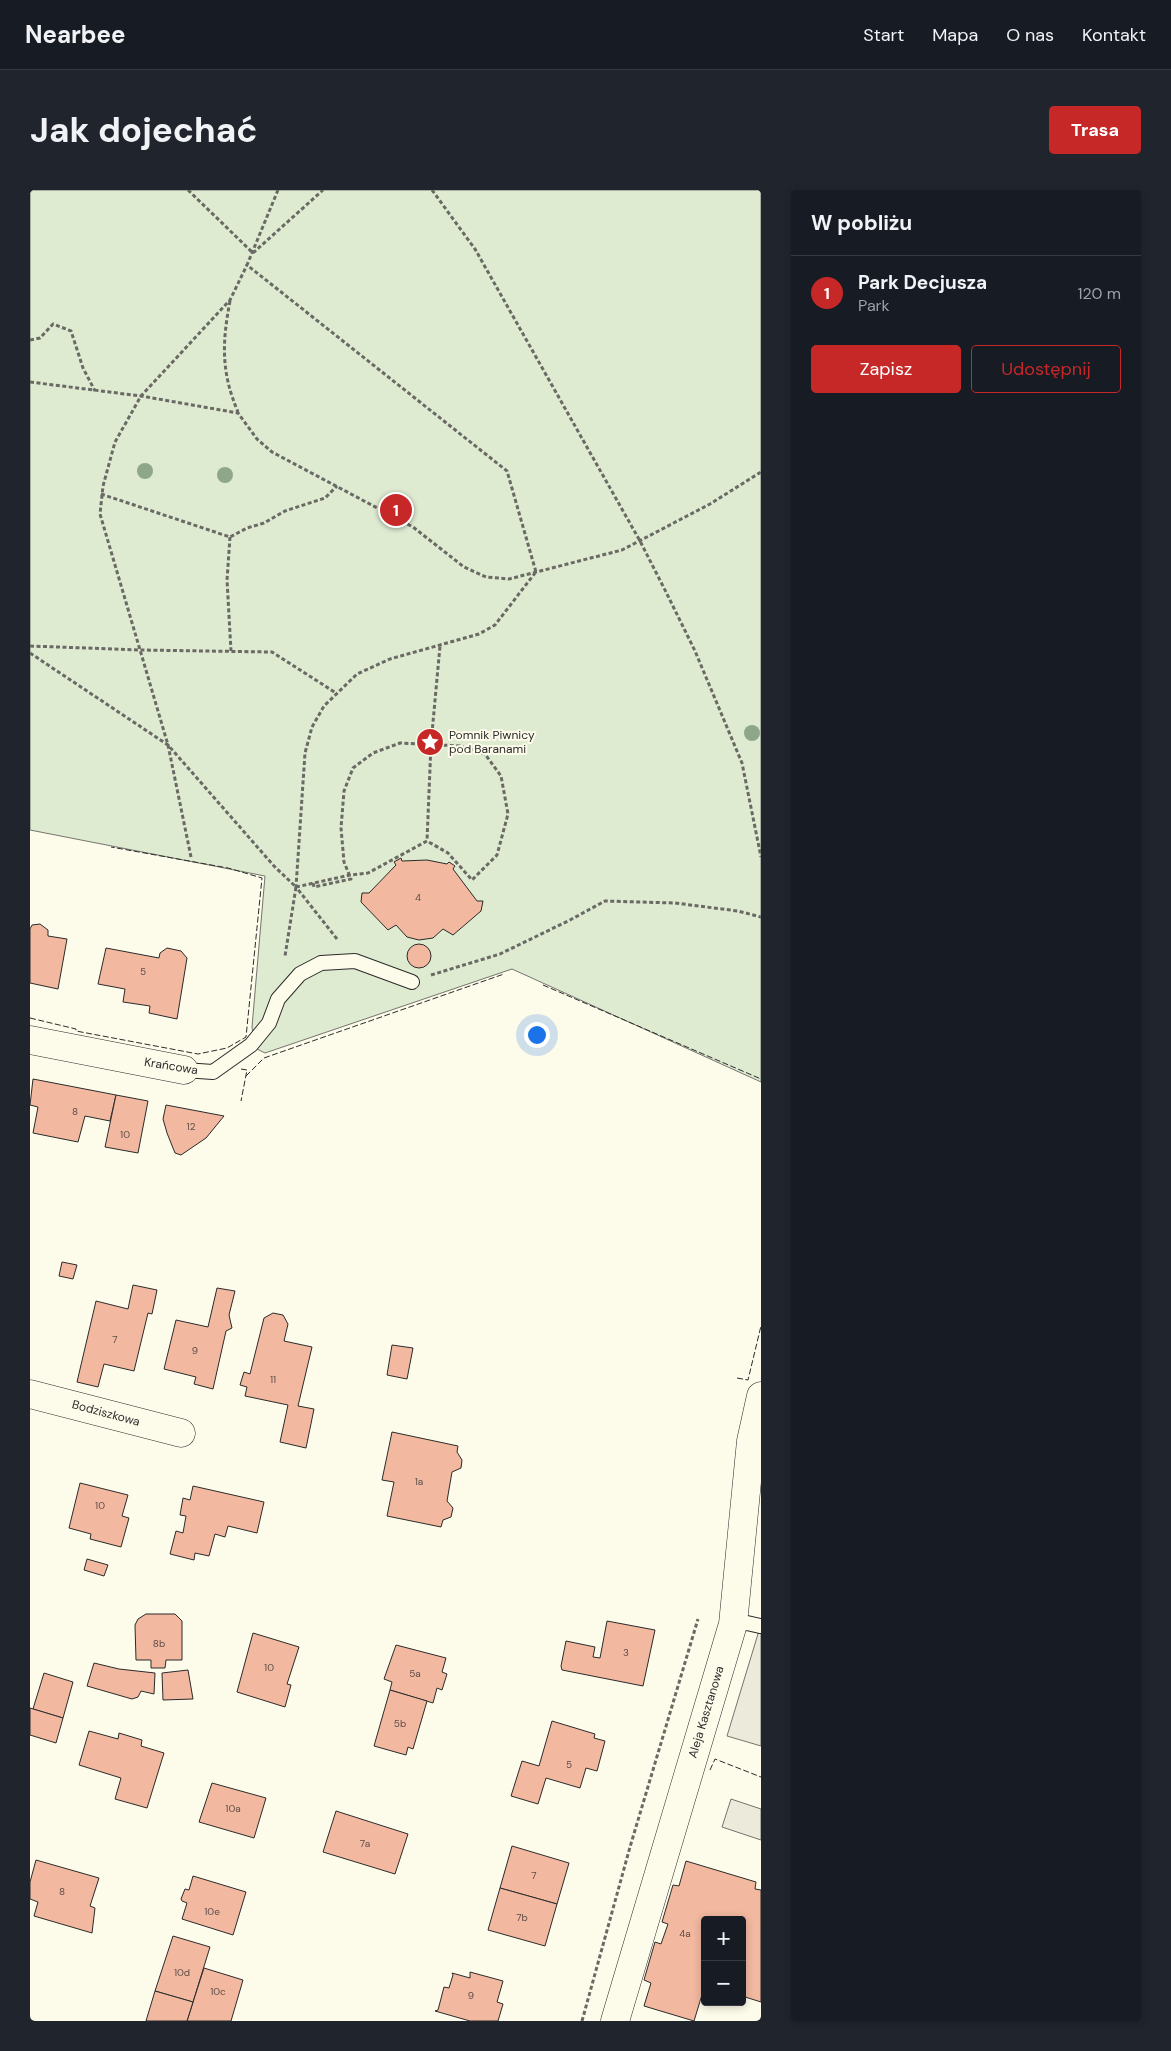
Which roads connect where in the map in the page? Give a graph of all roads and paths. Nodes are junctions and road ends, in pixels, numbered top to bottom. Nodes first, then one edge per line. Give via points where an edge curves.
1 (188, 190) edge
2 (278, 190) edge
3 (323, 190) edge
4 (432, 190) edge
5 (253, 253) junction
6 (246, 265) junction
7 (230, 300) junction
8 (30, 340) edge
9 (30, 382) edge
10 (95, 391) junction
11 (140, 396) junction
12 (238, 413) junction
13 (761, 472) edge
14 (337, 486) junction
15 (102, 494) junction
16 (230, 537) junction
17 (640, 541) junction
18 (536, 572) junction
19 (30, 646) edge
20 (440, 646) junction
21 (141, 650) junction
22 (231, 651) junction
23 (30, 653) edge
24 (336, 694) junction
25 (431, 744) junction
26 (168, 746) junction
27 (427, 841) junction
28 (191, 857) dead end
29 (761, 857) edge
30 (350, 875) junction
31 (296, 887) junction
32 (761, 917) edge
33 (355, 961) junction
34 (412, 982) joint
35 (278, 999) junction
36 (30, 1040) edge
37 (184, 1070) joint
38 (30, 1394) edge
39 (761, 1396) edge
40 (181, 1433) dead end
41 (698, 1619) dead end
42 (733, 1624) junction
43 (760, 1626) edge
44 (582, 2021) edge
45 (615, 2021) edge

1 - 5 path
2 - 5 path
3 - 5 path
4 - 17 path via 475,249
5 - 6 path
6 - 7 path
6 - 18 path via 507,471
7 - 11 path
7 - 12 path via 224,356 229,390
8 - 10 path via 40,338 53,324 72,331 83,368
9 - 10 path
10 - 11 path
11 - 12 path
11 - 15 path via 115,442
12 - 14 path via 257,439 272,452
13 - 17 path via 710,504
14 - 16 path via 325,498 285,511
14 - 18 path via 413,527 464,567 486,577 509,579
15 - 16 path
15 - 21 path via 100,514
16 - 22 path via 227,580
17 - 18 path via 622,550
17 - 29 path via 695,651 742,763
18 - 20 path via 495,625 479,634
19 - 21 path
20 - 24 path via 390,659 357,674
20 - 25 path
21 - 22 path
21 - 26 path
22 - 24 path via 272,652
23 - 26 path
24 - 31 path via 312,726 305,753
25 - 27 path
25 - 27 path via 460,746 485,754 501,776 508,814 497,855 472,880 448,853
25 - 30 path via 400,742 373,753 353,768 344,791 341,828 344,862
26 - 28 path
26 - 31 path
27 - 30 path via 368,873
30 - 31 path via 351,879 314,887 313,883
31 - 33 path
31 - 35 path
32 - 34 path via 675,903 606,901 500,954
33 - 34 lane, Krańcowa
33 - 35 lane, Krańcowa via 320,964 300,974
35 - 37 lane, Krańcowa via 269,1023 251,1045 213,1072
36 - 37 street, Krańcowa
38 - 40 street, Bodziszkowa
39 - 42 street, Aleja Kasztanowa via 751,1441
41 - 44 path
42 - 43 lane
42 - 45 street, Aleja Kasztanowa

